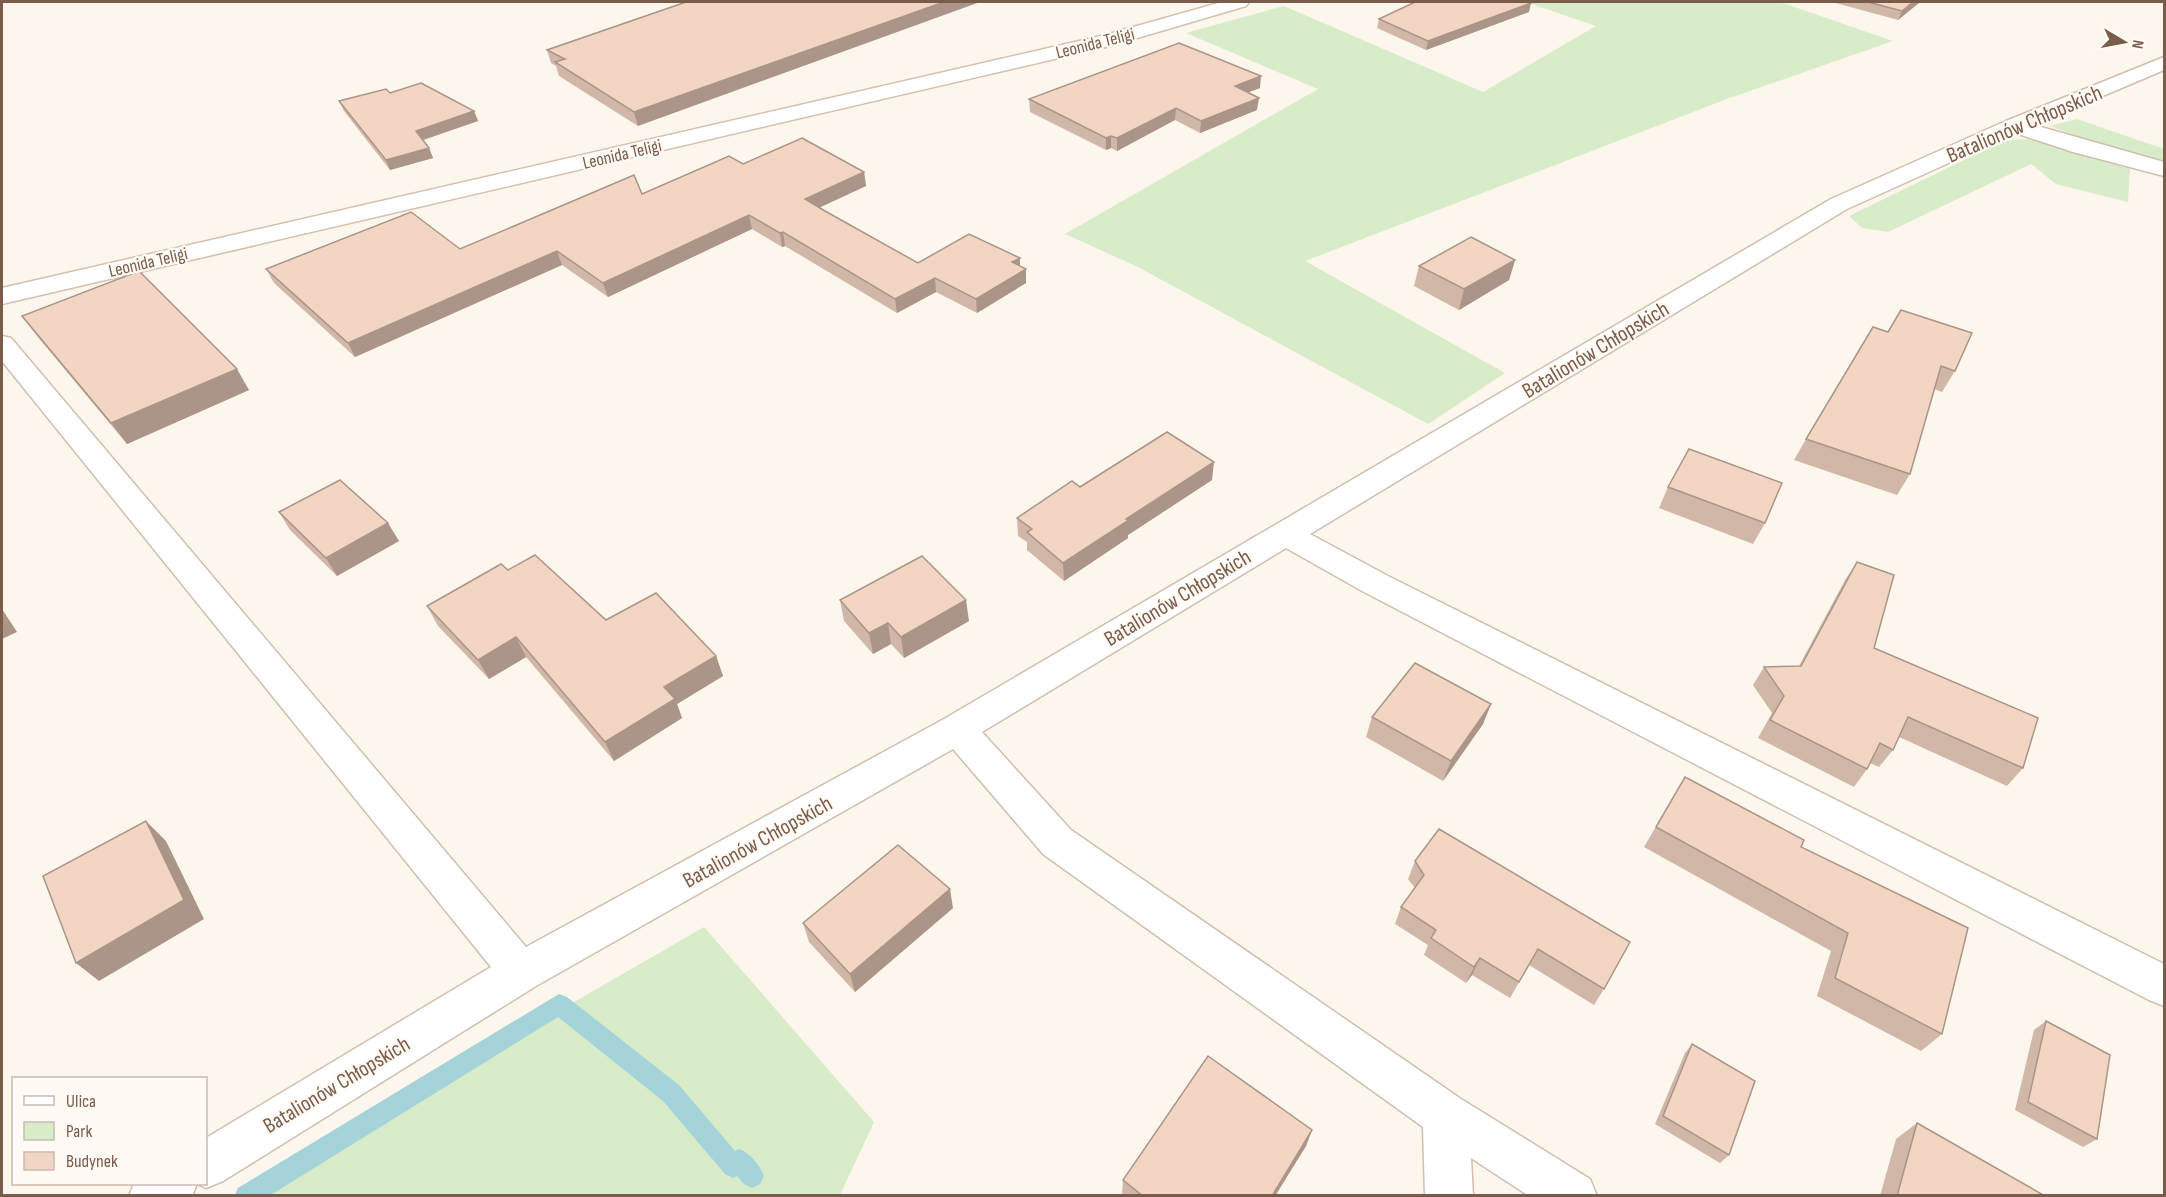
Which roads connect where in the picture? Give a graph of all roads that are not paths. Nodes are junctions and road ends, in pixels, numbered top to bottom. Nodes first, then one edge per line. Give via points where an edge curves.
1 (1240, 2) edge
2 (2164, 63) edge
3 (2014, 126) junction
4 (2164, 169) edge
5 (2, 296) edge
6 (2, 344) edge
7 (1284, 533) junction
8 (957, 729) junction
9 (520, 972) junction
10 (2164, 986) edge
11 (1444, 1115) junction
12 (207, 1163) edge
13 (171, 1185) edge
14 (153, 1196) edge
15 (1449, 1196) edge
16 (1573, 1196) edge

1 - 5 street, Leonida Teligi via 1110,40
2 - 3 street, Batalionów Chłopskich
3 - 4 street
3 - 7 street, Batalionów Chłopskich via 1839,204
6 - 9 street
7 - 8 street, Batalionów Chłopskich
7 - 10 street via 1376,584
8 - 9 street, Batalionów Chłopskich
8 - 11 street via 1057,842
9 - 12 street, Batalionów Chłopskich
11 - 15 street
11 - 16 street
13 - 14 street

